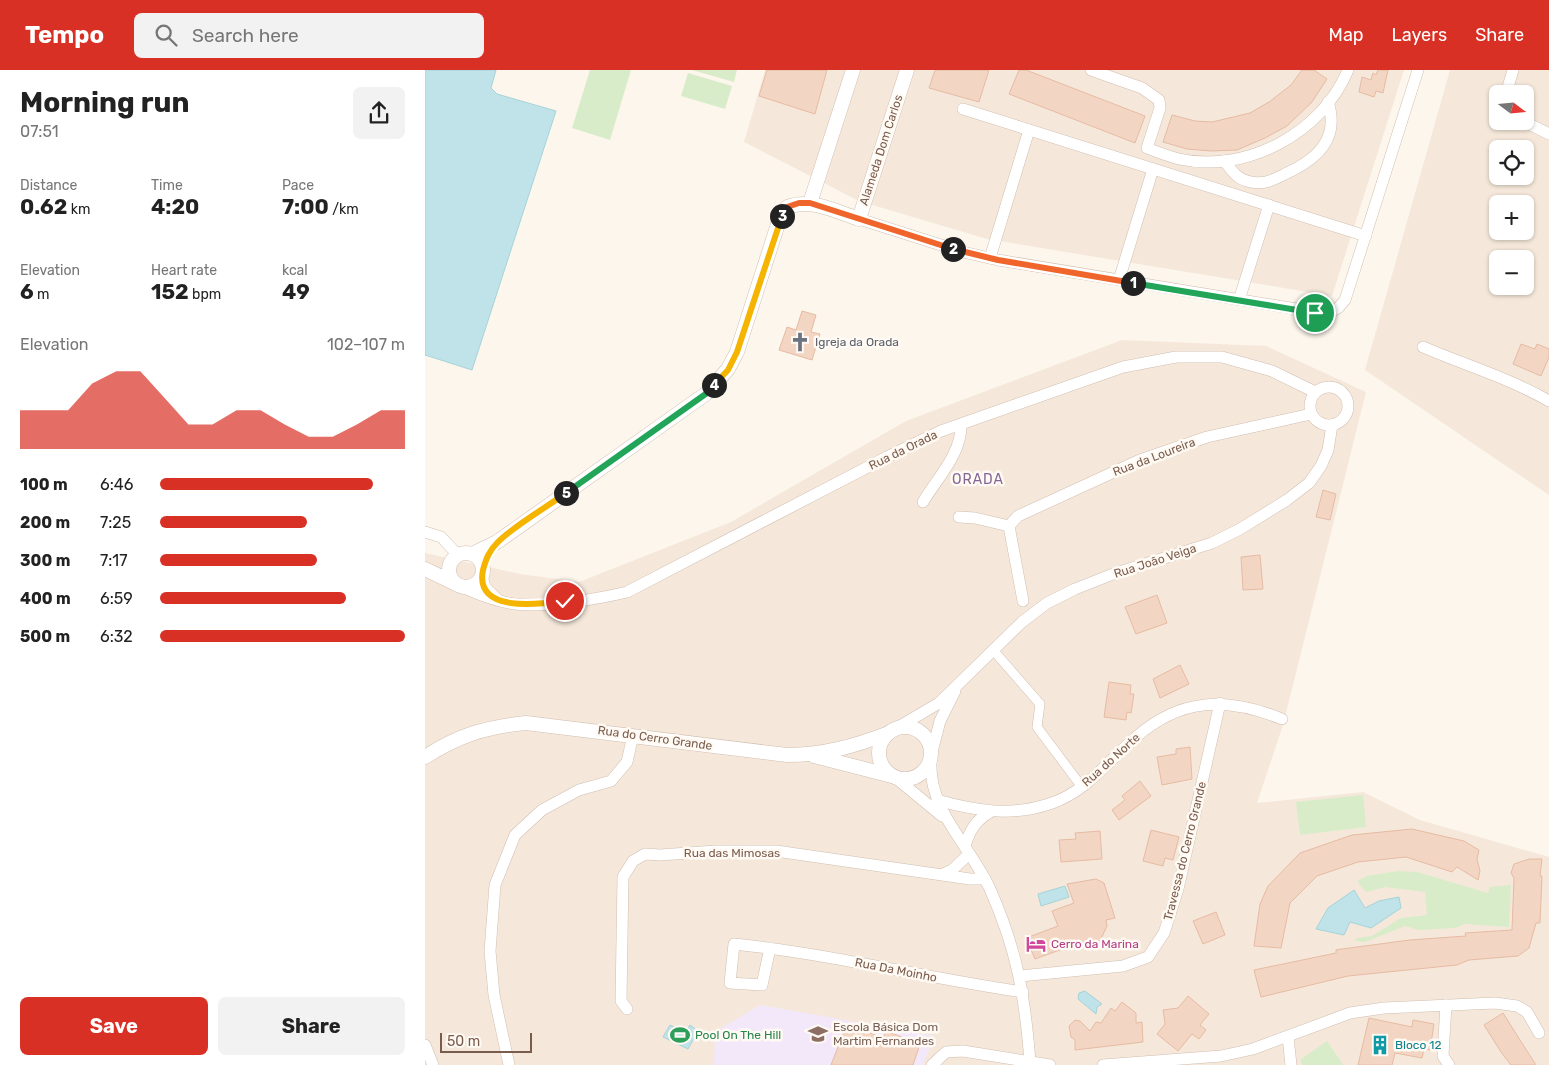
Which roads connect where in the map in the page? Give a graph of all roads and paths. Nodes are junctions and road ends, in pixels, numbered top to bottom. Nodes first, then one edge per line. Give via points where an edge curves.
1 (853, 70) edge
2 (907, 70) edge
3 (1091, 70) edge
4 (1348, 70) edge
5 (1419, 70) edge
6 (1513, 70) edge
7 (1509, 85) edge
8 (1329, 102) junction
9 (963, 109) dead end
10 (1534, 126) edge
11 (1029, 130) junction
12 (1549, 134) edge
13 (1224, 161) junction
14 (1153, 169) junction
15 (810, 203) junction
16 (1269, 205) junction
17 (859, 219) junction
18 (1365, 236) junction
19 (990, 258) junction
20 (1119, 280) junction
21 (1239, 300) junction
22 (1423, 348) dead end
23 (1315, 392) junction
24 (1549, 401) edge
25 (1311, 414) junction
26 (961, 424) junction
27 (1332, 425) junction
28 (923, 502) dead end
29 (959, 517) dead end
30 (1009, 526) junction
31 (425, 532) edge
32 (497, 542) junction
33 (460, 557) junction
34 (425, 569) edge
35 (483, 574) junction
36 (461, 587) junction
37 (502, 601) junction
38 (1023, 601) dead end
39 (994, 651) junction
40 (958, 686) junction
41 (1220, 703) junction
42 (1282, 718) dead end
43 (892, 731) junction
44 (633, 735) junction
45 (811, 755) junction
46 (931, 756) junction
47 (425, 757) edge
48 (894, 777) junction
49 (1082, 787) junction
50 (937, 800) junction
51 (990, 812) junction
52 (949, 824) junction
53 (967, 850) junction
54 (943, 874) junction
55 (985, 879) junction
56 (770, 948) junction
57 (1021, 976) junction
58 (1023, 992) junction
59 (1446, 1005) junction
60 (627, 1009) dead end
61 (1539, 1033) dead end
62 (1288, 1037) junction
63 (425, 1045) edge
64 (1029, 1062) junction
65 (433, 1065) edge
66 (509, 1065) edge
67 (932, 1065) edge
68 (1050, 1065) edge
69 (1103, 1065) edge
70 (1291, 1065) edge
71 (1449, 1065) edge

1 - 15 street
2 - 17 street, Alameda Dom Carlos
3 - 13 street via 1142,88 1159,100 1160,108 1147,148 1180,159
4 - 8 street
5 - 18 street
6 - 7 street
8 - 13 street via 1286,140 1261,152
8 - 13 street via 1333,115 1331,128 1323,147 1308,163 1265,184 1237,176
9 - 11 street
10 - 12 street
11 - 14 street
11 - 19 street
14 - 16 street
14 - 20 street
15 - 17 street, Alameda Dom Carlos
15 - 32 street via 787,207 778,224 737,352 719,381 707,393
16 - 18 street
16 - 21 street
17 - 19 street
18 - 21 street via 1345,300 1327,314
19 - 20 street
20 - 21 street
22 - 24 street via 1515,383
23 - 25 street via 1310,402
23 - 26 street, Rua da Orada via 1247,363 1222,357 1176,357 1123,367
23 - 27 street via 1325,387 1336,388 1347,400 1345,416
25 - 27 street via 1322,424
25 - 30 street, Rua da Loureira via 1207,437 1140,460 1018,516
26 - 28 street via 957,449
26 - 37 street, Rua da Orada via 887,457 627,592 604,598 526,605
27 - 39 street, Rua João Veiga via 1328,450 1321,466 1309,483 1287,500 1212,543 1173,553 1075,589 1047,603 1022,622
29 - 30 street
30 - 38 street
31 - 33 street via 441,537
32 - 33 street
32 - 35 street via 487,557
33 - 34 street via 434,569
33 - 35 street via 480,561
33 - 36 street via 450,576
34 - 36 street
35 - 36 street via 477,584
35 - 37 street via 485,587
36 - 37 street, Rua da Orada
39 - 40 street, Rua João Veiga
39 - 49 street via 1040,704 1037,727
40 - 43 street, Rua João Veiga via 939,703
40 - 46 street via 940,721
41 - 42 street, Rua do Norte via 1256,708
41 - 49 street, Rua do Norte via 1188,706 1158,720
41 - 57 street, Travessa do Cerro Grande via 1178,889 1165,933 1148,957 1123,966
43 - 45 street, Rua do Cerro Grande via 837,750
43 - 46 street via 903,727 917,729 927,738
43 - 48 street via 883,739 879,755 885,771
44 - 45 street, Rua do Cerro Grande via 787,755
44 - 47 street, Rua do Cerro Grande via 526,723 495,726 445,744
44 - 66 street via 627,762 611,780 579,790 542,810 515,835 495,885 490,950 494,994
45 - 48 street
46 - 48 street via 927,768 914,778
46 - 50 street via 932,786
48 - 52 street
49 - 51 street, Rua do Norte via 1053,803
50 - 51 street, Rua do Norte
50 - 52 street
51 - 53 street via 973,825
52 - 53 street
53 - 54 street via 952,870
53 - 55 street
54 - 55 street, Rua das Mimosas
54 - 60 street, Rua das Mimosas via 776,851 645,854 633,861 623,877 621,1001
55 - 57 street
56 - 56 street, Rua Da Moinho via 734,944 730,983 762,985
56 - 58 street, Rua Da Moinho
57 - 58 street
58 - 64 street
59 - 61 street via 1495,1003 1517,1006 1527,1012
59 - 62 street via 1350,1013 1327,1019
59 - 71 street via 1443,1056
62 - 69 street via 1217,1057
62 - 70 street
63 - 65 street
64 - 67 street via 963,1051 946,1052
64 - 68 street

